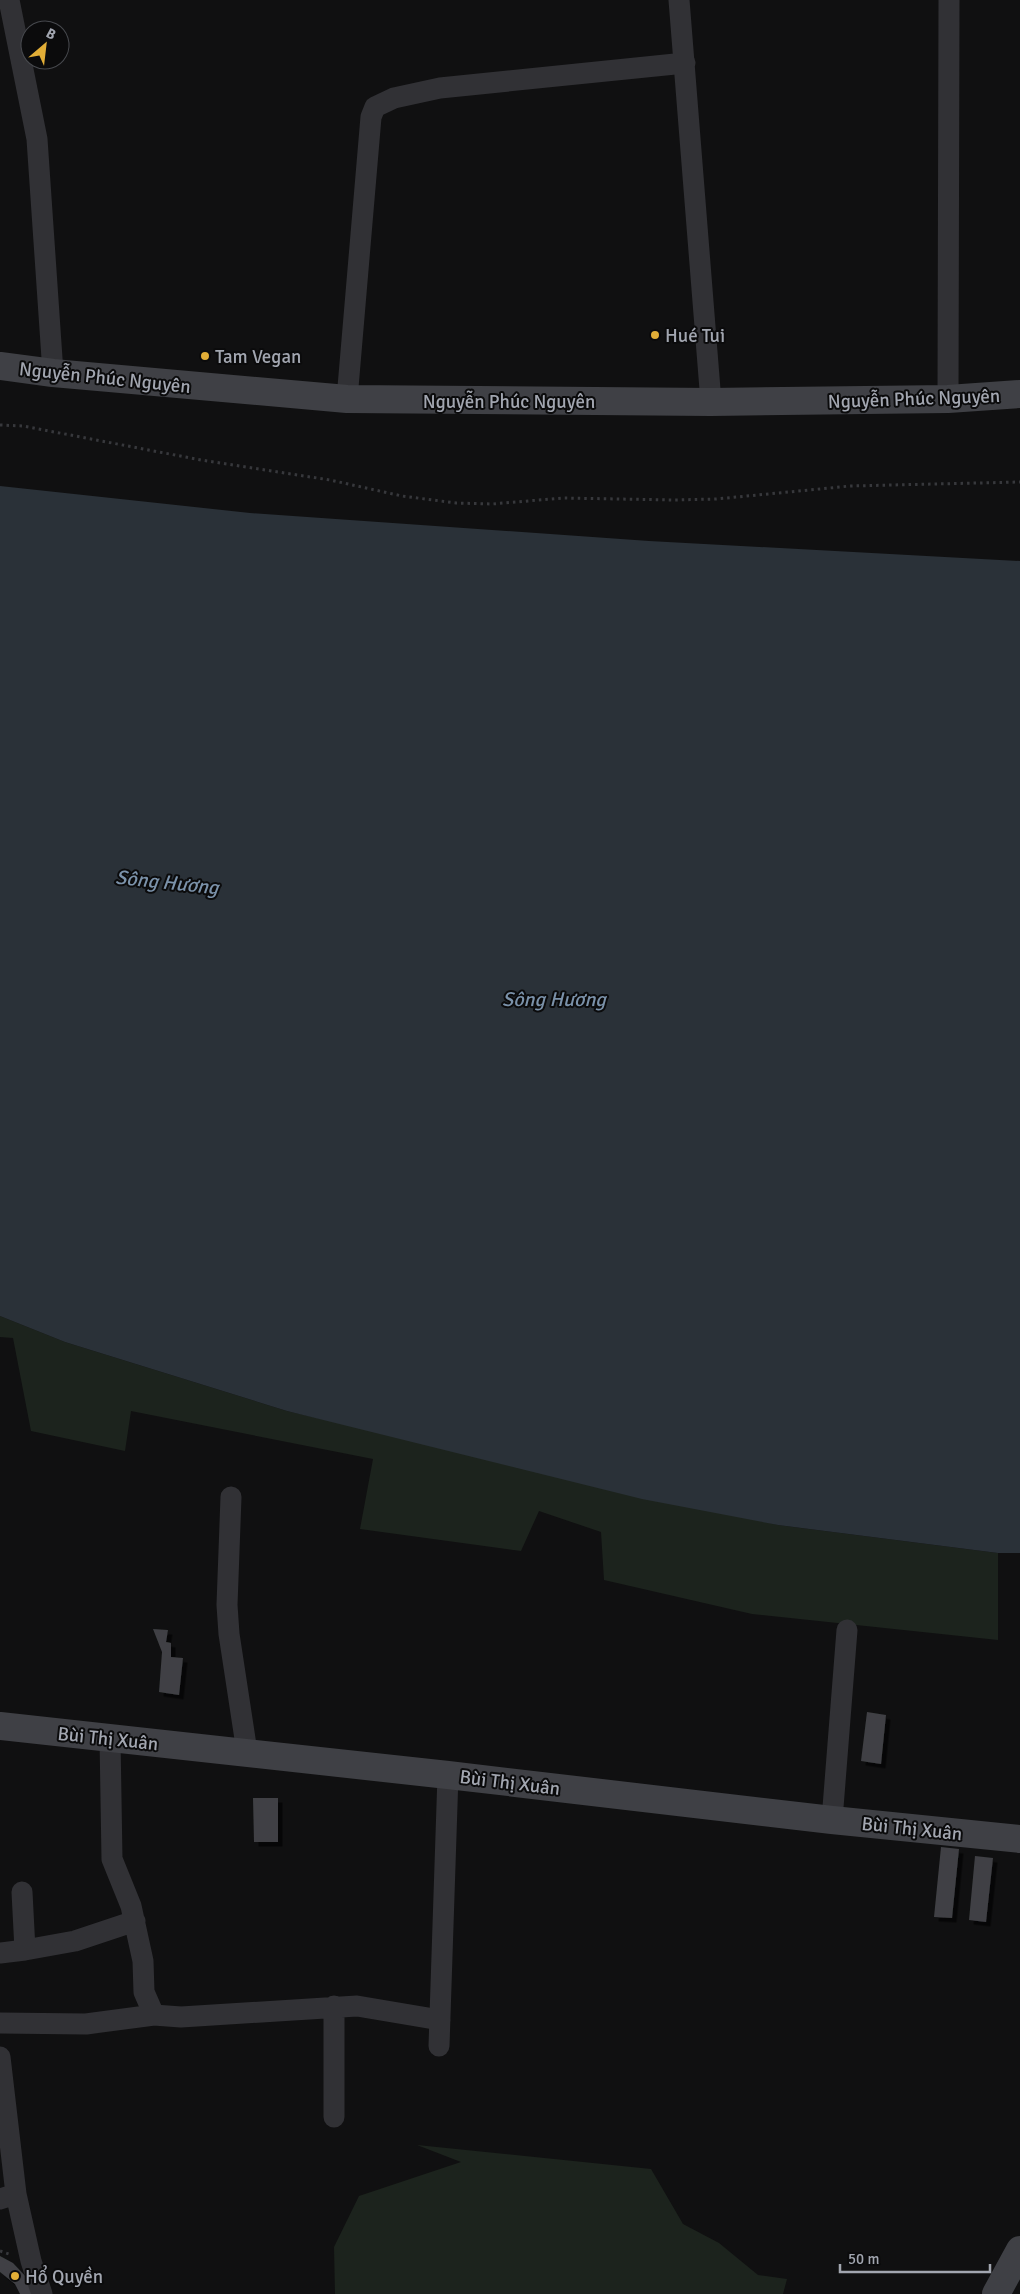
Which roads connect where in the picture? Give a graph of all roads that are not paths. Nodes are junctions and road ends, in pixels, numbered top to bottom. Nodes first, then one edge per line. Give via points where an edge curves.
1 (9, 0) edge
2 (679, 0) edge
3 (949, 0) edge
4 (685, 63) junction
5 (0, 366) edge
6 (53, 373) junction
7 (1020, 394) edge
8 (347, 399) junction
9 (948, 399) junction
10 (711, 402) junction
11 (231, 1497) dead end
12 (847, 1630) dead end
13 (0, 1726) edge
14 (110, 1738) junction
15 (247, 1752) junction
16 (448, 1775) junction
17 (832, 1820) junction
18 (1020, 1839) edge
19 (22, 1892) dead end
20 (135, 1921) junction
21 (25, 1950) junction
22 (0, 1953) edge
23 (334, 2006) junction
24 (154, 2014) junction
25 (440, 2020) junction
26 (0, 2023) edge
27 (439, 2046) dead end
28 (0, 2057) edge
29 (334, 2117) dead end
30 (8, 2196) edge
31 (1020, 2250) edge
32 (42, 2294) edge
33 (996, 2294) edge

1 - 6 street via 37,138
2 - 4 street
3 - 9 street
4 - 8 street via 440,88 394,98 375,107 371,117
4 - 10 street
5 - 6 street, Nguyễn Phúc Nguyên
6 - 8 street, Nguyễn Phúc Nguyên
7 - 9 street, Nguyễn Phúc Nguyên
8 - 10 street, Nguyễn Phúc Nguyên
9 - 10 street, Nguyễn Phúc Nguyên
11 - 15 street via 227,1605
12 - 17 street
13 - 14 street, Bùi Thị Xuân
14 - 15 street, Bùi Thị Xuân
14 - 20 street via 112,1859
15 - 16 street, Bùi Thị Xuân
16 - 17 street, Bùi Thị Xuân
16 - 25 street
17 - 18 street, Bùi Thị Xuân
19 - 21 street
20 - 21 street via 75,1941
20 - 24 street via 143,1961 144,1992
21 - 22 street
23 - 24 street via 189,2016
23 - 25 street via 365,2007
23 - 29 street
24 - 26 street via 86,2024
25 - 27 street
28 - 30 street
30 - 32 street
31 - 33 street

